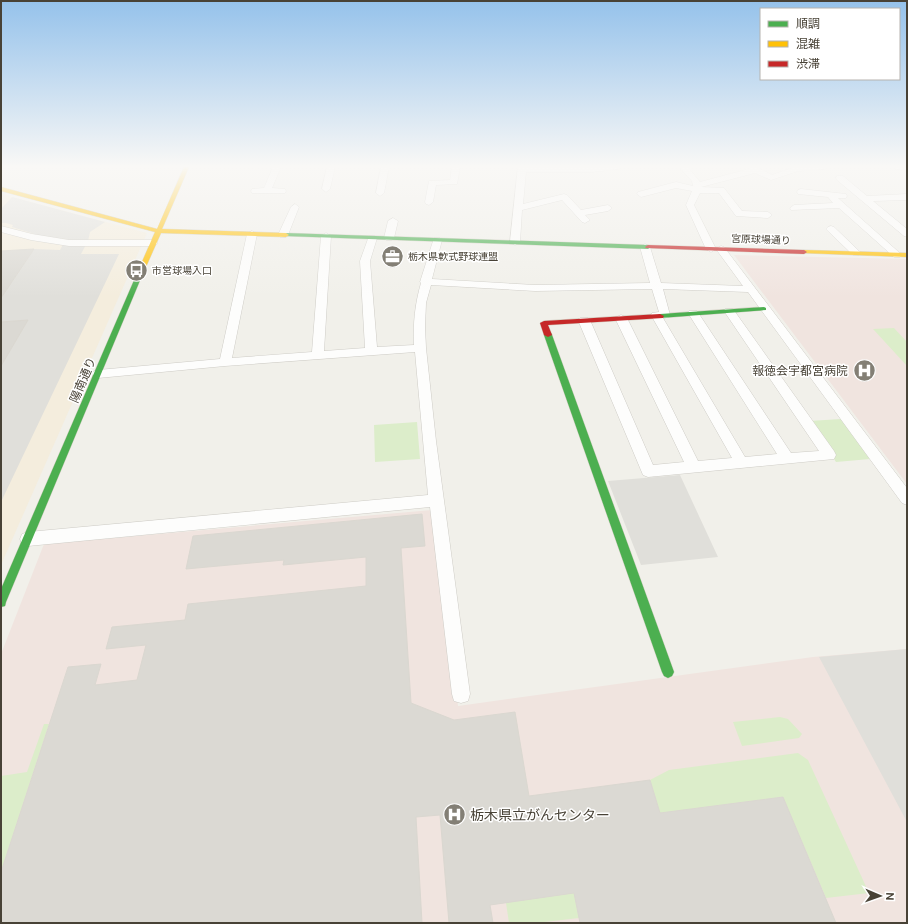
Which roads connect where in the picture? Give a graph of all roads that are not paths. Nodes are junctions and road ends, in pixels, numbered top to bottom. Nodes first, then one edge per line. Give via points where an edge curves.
1 (82, 210) edge
2 (168, 210) edge
3 (293, 210) edge
4 (519, 210) edge
5 (575, 210) edge
6 (595, 210) edge
7 (693, 210) edge
8 (736, 210) edge
9 (847, 210) edge
10 (878, 210) edge
11 (578, 213) junction
12 (768, 214) dead end
13 (585, 220) dead end
14 (393, 221) dead end
15 (1, 229) edge
16 (831, 229) dead end
17 (159, 231) junction
18 (252, 234) junction
19 (907, 234) edge
20 (283, 235) junction
21 (326, 236) junction
22 (372, 238) junction
23 (389, 238) junction
24 (437, 240) junction
25 (515, 242) junction
26 (153, 243) junction
27 (645, 246) junction
28 (716, 249) junction
29 (856, 253) junction
30 (897, 255) junction
31 (907, 255) edge
32 (425, 282) junction
33 (656, 286) junction
34 (749, 289) junction
35 (764, 309) junction
36 (728, 311) junction
37 (693, 313) junction
38 (660, 315) junction
39 (620, 318) junction
40 (584, 320) junction
41 (420, 348) junction
42 (371, 352) junction
43 (318, 355) junction
44 (225, 362) junction
45 (98, 374) junction
46 (786, 459) junction
47 (741, 462) junction
48 (693, 466) junction
49 (907, 498) edge
50 (437, 500) junction
51 (28, 539) junction
52 (1, 602) edge
53 (668, 672) dead end
54 (462, 694) dead end

1 - 17 street, 宮原球場通り
2 - 17 street, 陽南通り
3 - 20 street
4 - 25 street
5 - 11 street
6 - 11 street
7 - 28 street
8 - 12 street via 739,214
9 - 30 street
10 - 19 street
11 - 13 street
14 - 23 street
15 - 26 street via 30,237 69,242
16 - 29 street
17 - 18 street, 宮原球場通り
17 - 26 street, 陽南通り
18 - 20 street, 宮原球場通り
18 - 44 street
20 - 21 street, 宮原球場通り
21 - 22 street, 宮原球場通り
21 - 43 street
22 - 23 street, 宮原球場通り
22 - 42 street via 365,261
23 - 24 street, 宮原球場通り
24 - 25 street, 宮原球場通り
24 - 32 street
25 - 27 street, 宮原球場通り
26 - 45 street, 陽南通り
27 - 28 street, 宮原球場通り
27 - 33 street
28 - 29 street, 宮原球場通り
28 - 34 street
29 - 30 street, 宮原球場通り
30 - 31 street, 宮原球場通り
32 - 33 street via 535,288
32 - 41 street via 419,327
33 - 34 street
33 - 38 street
34 - 35 street
35 - 36 street
35 - 49 street
36 - 37 street
36 - 46 street via 829,455
37 - 38 street
37 - 46 street
38 - 39 street
38 - 47 street
39 - 40 street
39 - 48 street
40 - 48 street via 648,471
40 - 53 street via 544,323
41 - 42 street
41 - 50 street
42 - 43 street
43 - 44 street
44 - 45 street
45 - 51 street, 陽南通り
46 - 47 street
47 - 48 street
50 - 51 street
50 - 54 street
51 - 52 street, 陽南通り

